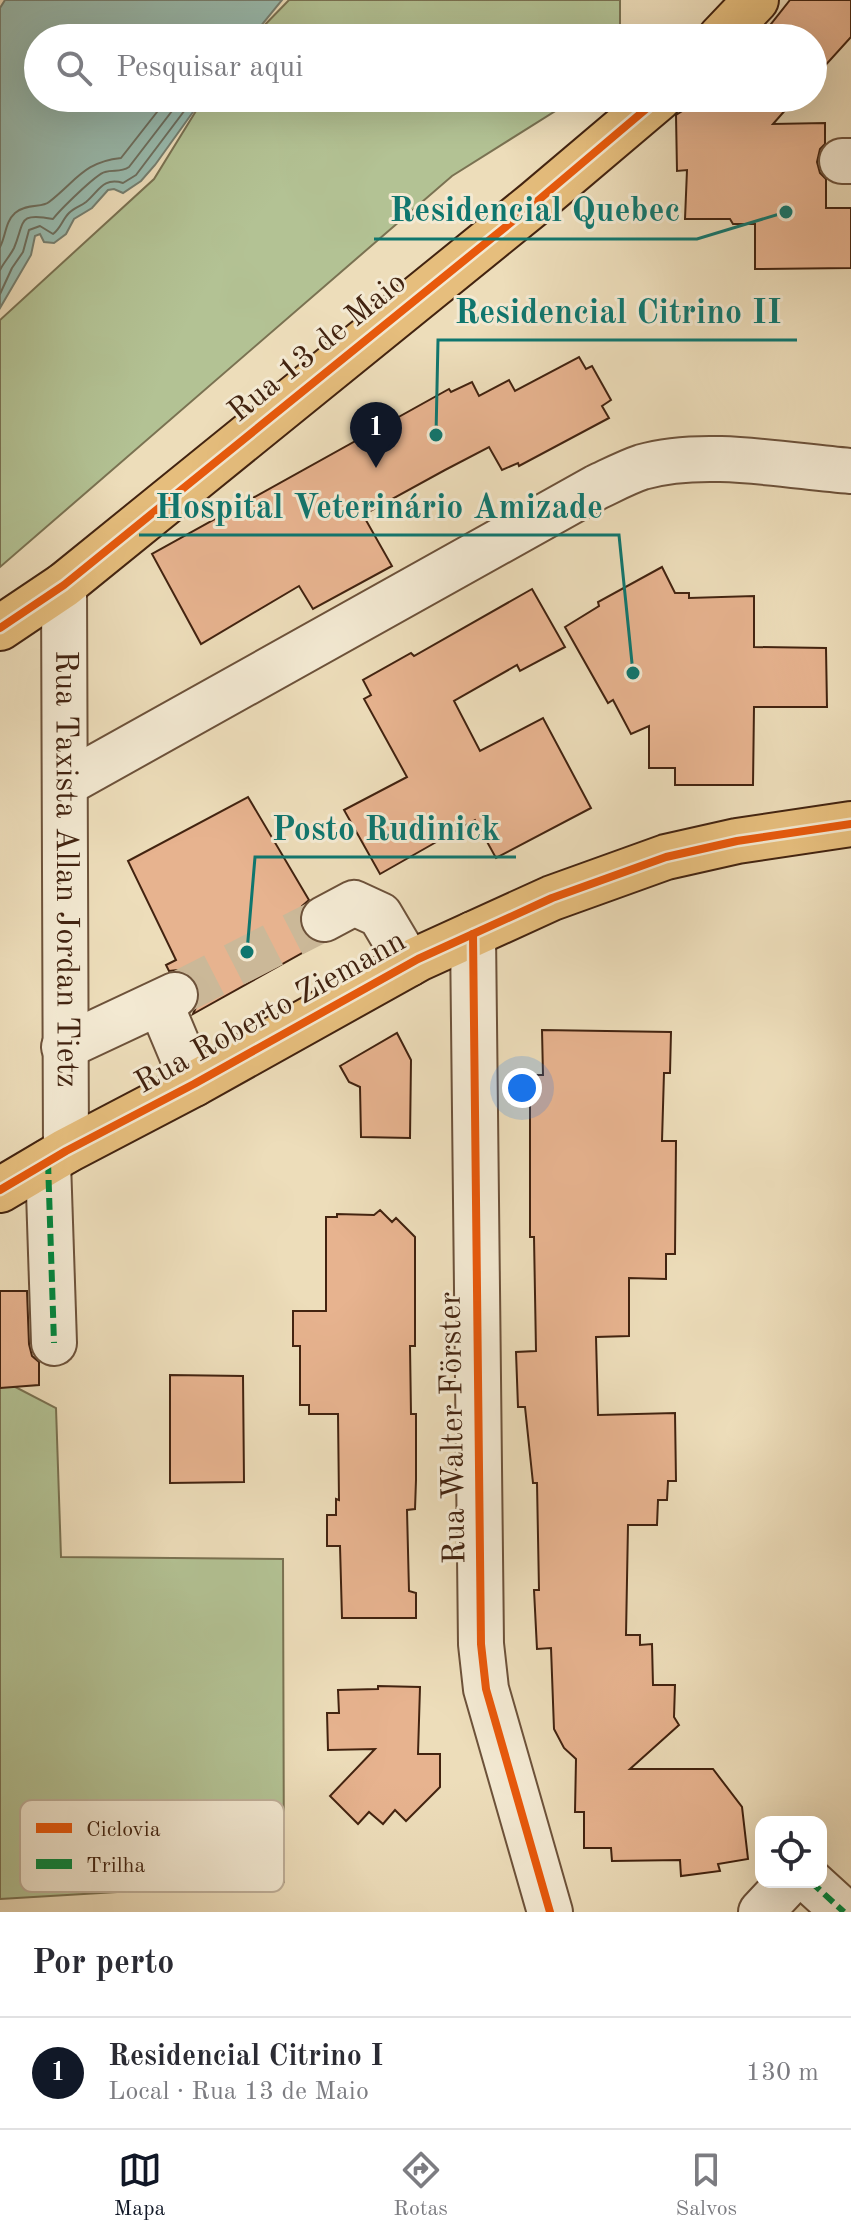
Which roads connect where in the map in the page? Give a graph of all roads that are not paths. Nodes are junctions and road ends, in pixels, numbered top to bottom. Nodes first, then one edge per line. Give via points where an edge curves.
1 (756, 0) edge
2 (733, 24) edge
3 (642, 112) edge
4 (851, 471) edge
5 (64, 585) junction
6 (0, 628) edge
7 (65, 784) junction
8 (851, 824) edge
9 (324, 919) tunnel mouth
10 (473, 934) junction
11 (409, 964) junction
12 (64, 1047) junction
13 (194, 1084) junction
14 (57, 1156) junction
15 (0, 1190) edge
16 (54, 1343) dead end
17 (791, 1895) edge
18 (550, 1912) edge
19 (844, 1912) edge

1 - 2 main road
3 - 5 main road, Rua 13 de Maio
4 - 7 street via 720,460 642,467 597,487
5 - 6 main road, Rua 13 de Maio
5 - 7 street, Rua Taxista Allan Jordan Tietz
7 - 12 street, Rua Taxista Allan Jordan Tietz
8 - 10 main road, Rua Roberto Ziemann via 666,857 552,898
9 - 11 street via 354,903 380,915
10 - 11 main road, Rua Roberto Ziemann
10 - 18 street, Rua Walter Förster via 481,1644 486,1689
11 - 13 main road, Rua Roberto Ziemann
12 - 13 street via 167,999
12 - 14 street, Rua Taxista Allan Jordan Tietz
13 - 14 main road, Rua Roberto Ziemann
14 - 15 main road, Rua Roberto Ziemann
14 - 16 street, Rua Taxista Allan Jordan Tietz
17 - 19 street

